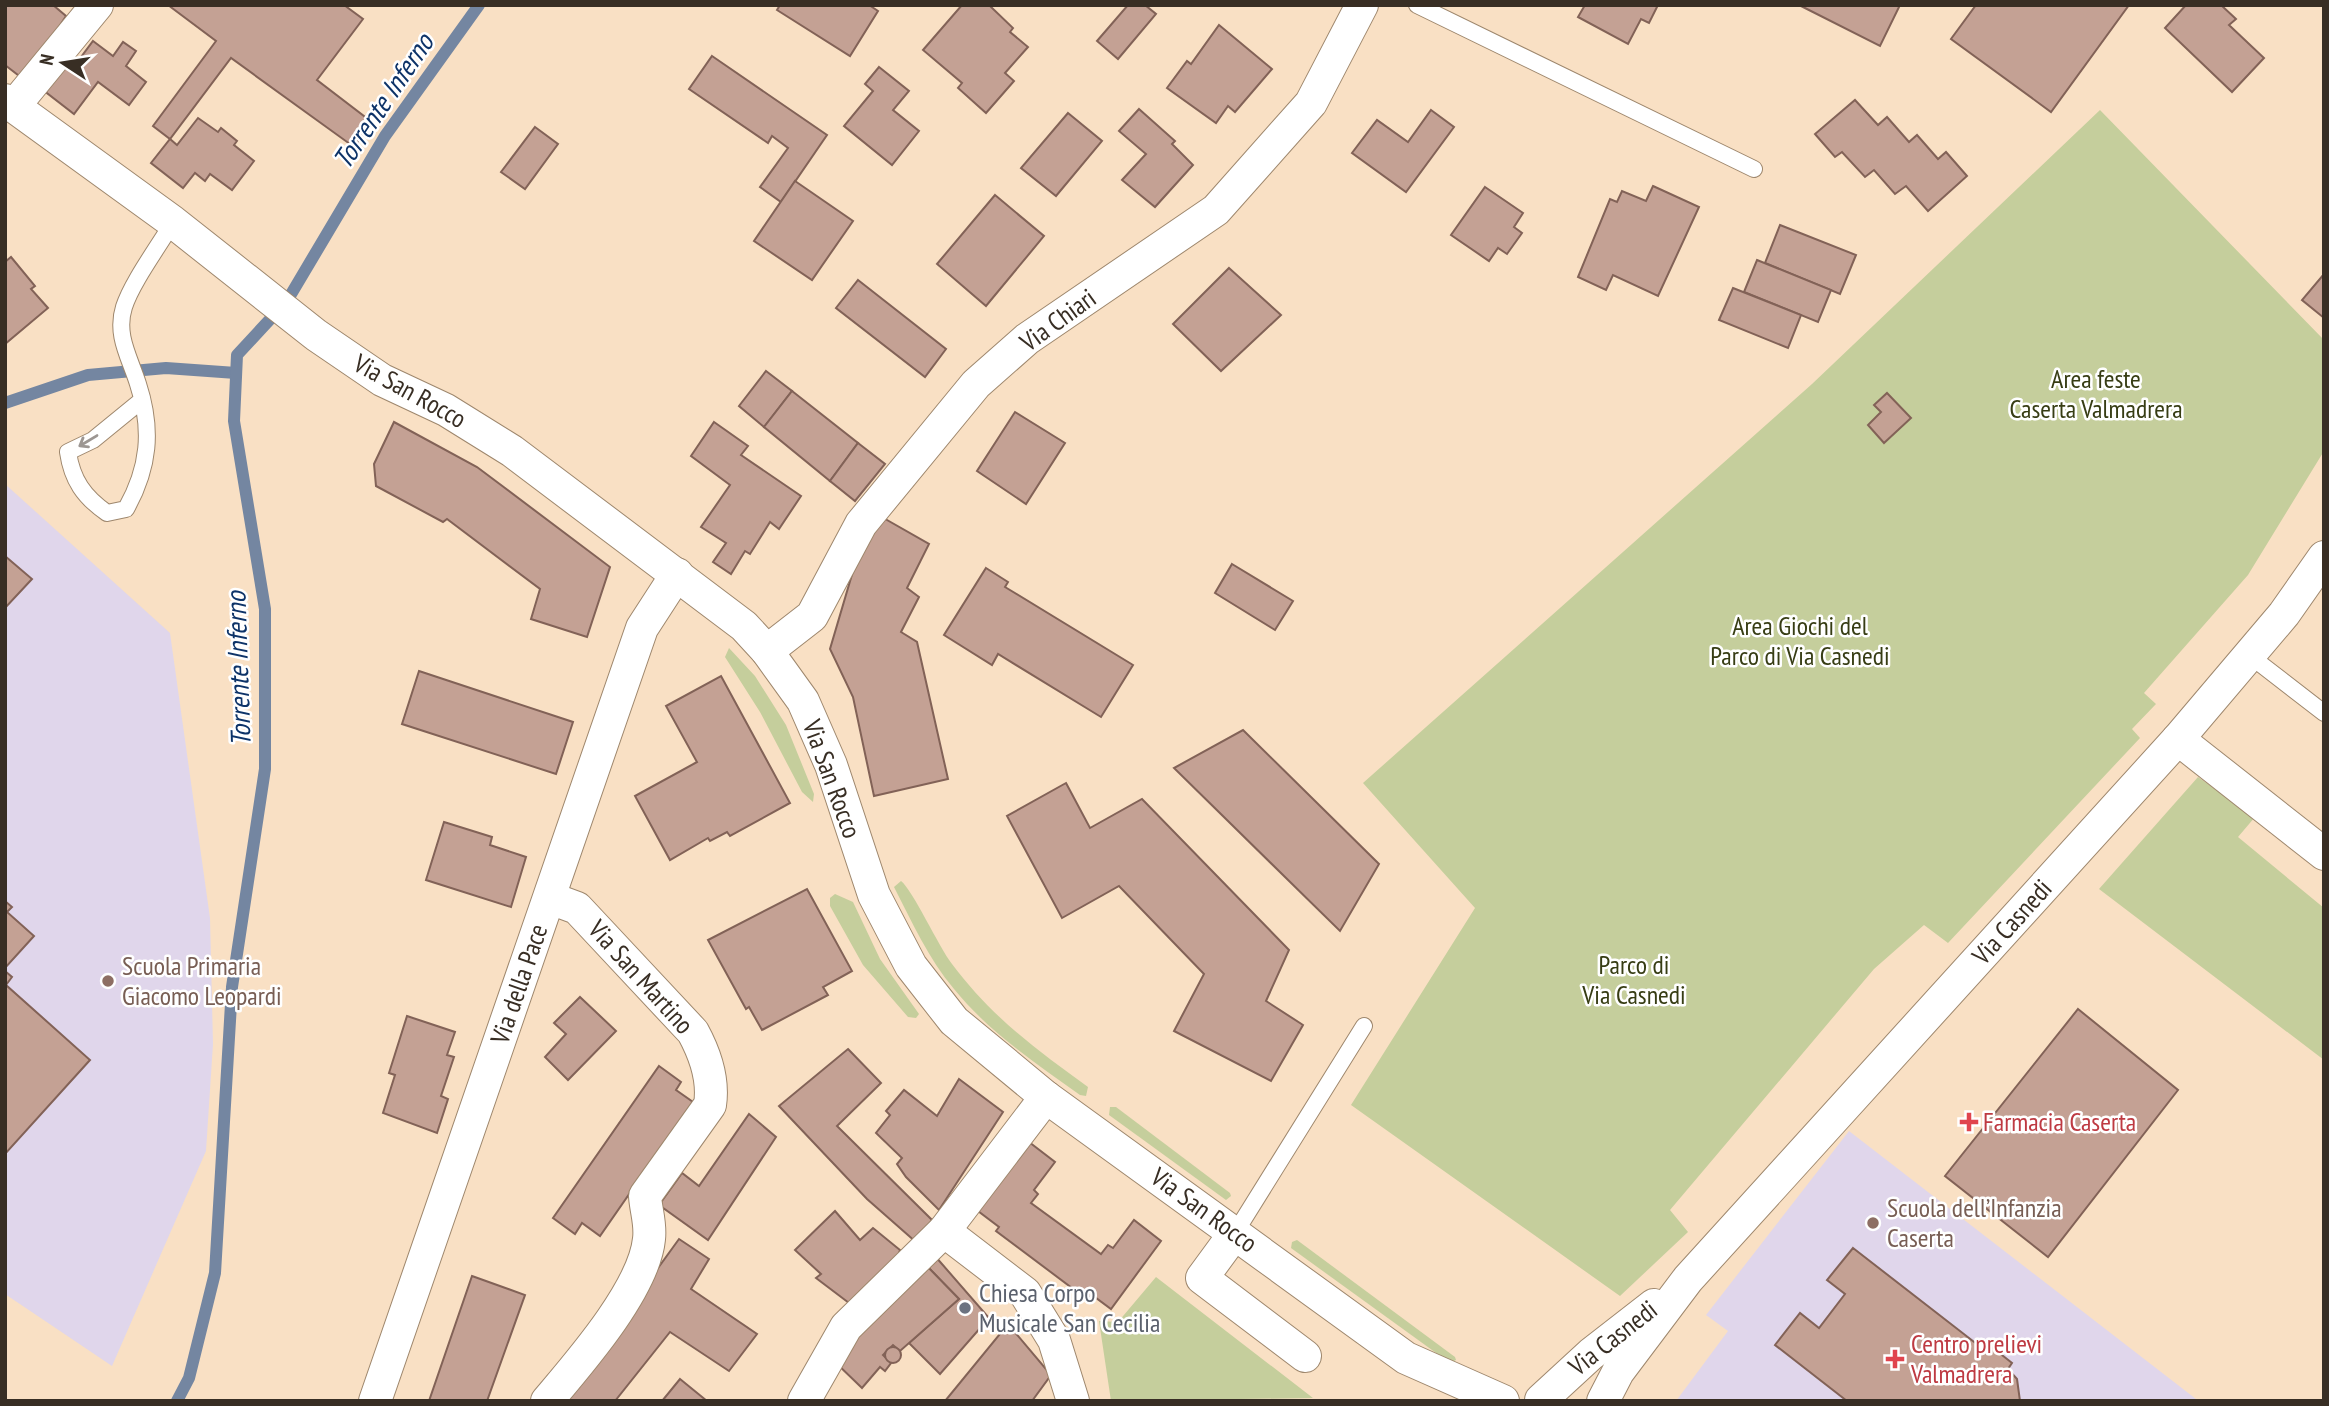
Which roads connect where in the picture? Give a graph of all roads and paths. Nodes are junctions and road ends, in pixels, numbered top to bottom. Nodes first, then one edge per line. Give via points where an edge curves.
1 (97, 5) edge
2 (1362, 5) edge
3 (1417, 5) edge
4 (10, 103) edge
5 (1754, 169) dead end
6 (173, 222) junction
7 (142, 400) junction
8 (2324, 557) edge
9 (677, 574) junction
10 (767, 651) junction
11 (2249, 655) junction
12 (2324, 713) edge
13 (2178, 739) junction
14 (2324, 854) edge
15 (550, 898) junction
16 (1364, 1026) dead end
17 (1046, 1097) junction
18 (944, 1231) junction
19 (1235, 1233) junction
20 (1688, 1279) junction
21 (1305, 1356) dead end
22 (1406, 1358) junction
23 (1541, 1400) edge
24 (375, 1401) edge
25 (547, 1401) edge
26 (804, 1401) edge
27 (1073, 1401) edge
28 (1441, 1401) edge
29 (1503, 1401) edge
30 (1535, 1401) edge
31 (1547, 1401) edge
32 (1603, 1401) edge

1 - 4 street
2 - 10 street, Via Chiari via 1311,103 1216,210 1027,339 976,384 861,524 812,616
3 - 5 lane
4 - 6 street, Via San Rocco
6 - 7 lane via 124,307 121,342
6 - 9 street, Via San Rocco via 316,335 382,380 474,426
7 -> 7 lane via 93,440 68,452 71,474 89,500 107,513 126,509 141,483 148,456
8 - 11 street, Via Casnedi
9 - 10 street, Via San Rocco via 744,626
9 - 15 street, Via della Pace via 642,628
10 - 17 street, Via San Rocco via 819,731 870,884 911,965 971,1037
11 - 12 lane
11 - 13 street, Via Casnedi
13 - 14 street
13 - 20 street, Via Casnedi
15 - 24 street, Via della Pace
15 - 25 street, Via San Martino via 577,908 693,1032 702,1048 712,1091 710,1105 645,1196 650,1223 645,1258 617,1313
16 - 19 lane
17 - 18 street
17 - 19 street, Via San Rocco
18 - 26 street via 846,1326
18 - 27 street via 1025,1293 1054,1340
19 - 21 street via 1202,1278
19 - 22 street, Via San Rocco
20 - 23 street, Via Casnedi via 1591,1354
20 - 32 street, Via Casnedi via 1618,1372
22 - 28 street, Via San Rocco
22 - 29 street, Via San Rocco
23 - 30 street
23 - 31 street

